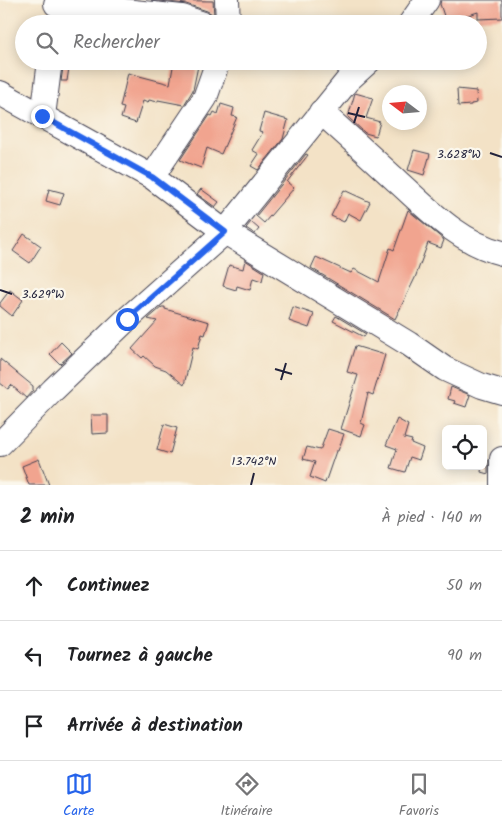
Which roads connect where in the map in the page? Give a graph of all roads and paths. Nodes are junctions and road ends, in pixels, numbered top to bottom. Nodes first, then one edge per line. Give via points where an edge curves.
1 (227, 0) edge
2 (427, 0) edge
3 (56, 9) edge
4 (140, 15) edge
5 (228, 15) edge
6 (416, 15) edge
7 (49, 70) edge
8 (215, 70) edge
9 (360, 70) edge
10 (0, 93) edge
11 (321, 112) junction
12 (42, 116) junction
13 (152, 177) junction
14 (225, 232) junction
15 (502, 253) edge
16 (502, 392) edge
17 (0, 444) edge
18 (502, 459) edge
19 (502, 485) edge

1 - 5 street
2 - 6 street
3 - 4 street
7 - 12 street
8 - 13 street via 205,98
9 - 11 street
10 - 12 street
11 - 14 street
11 - 15 street via 445,224 470,240
12 - 13 street
13 - 14 street
14 - 16 street via 445,369
14 - 17 street via 127,319
18 - 19 street

